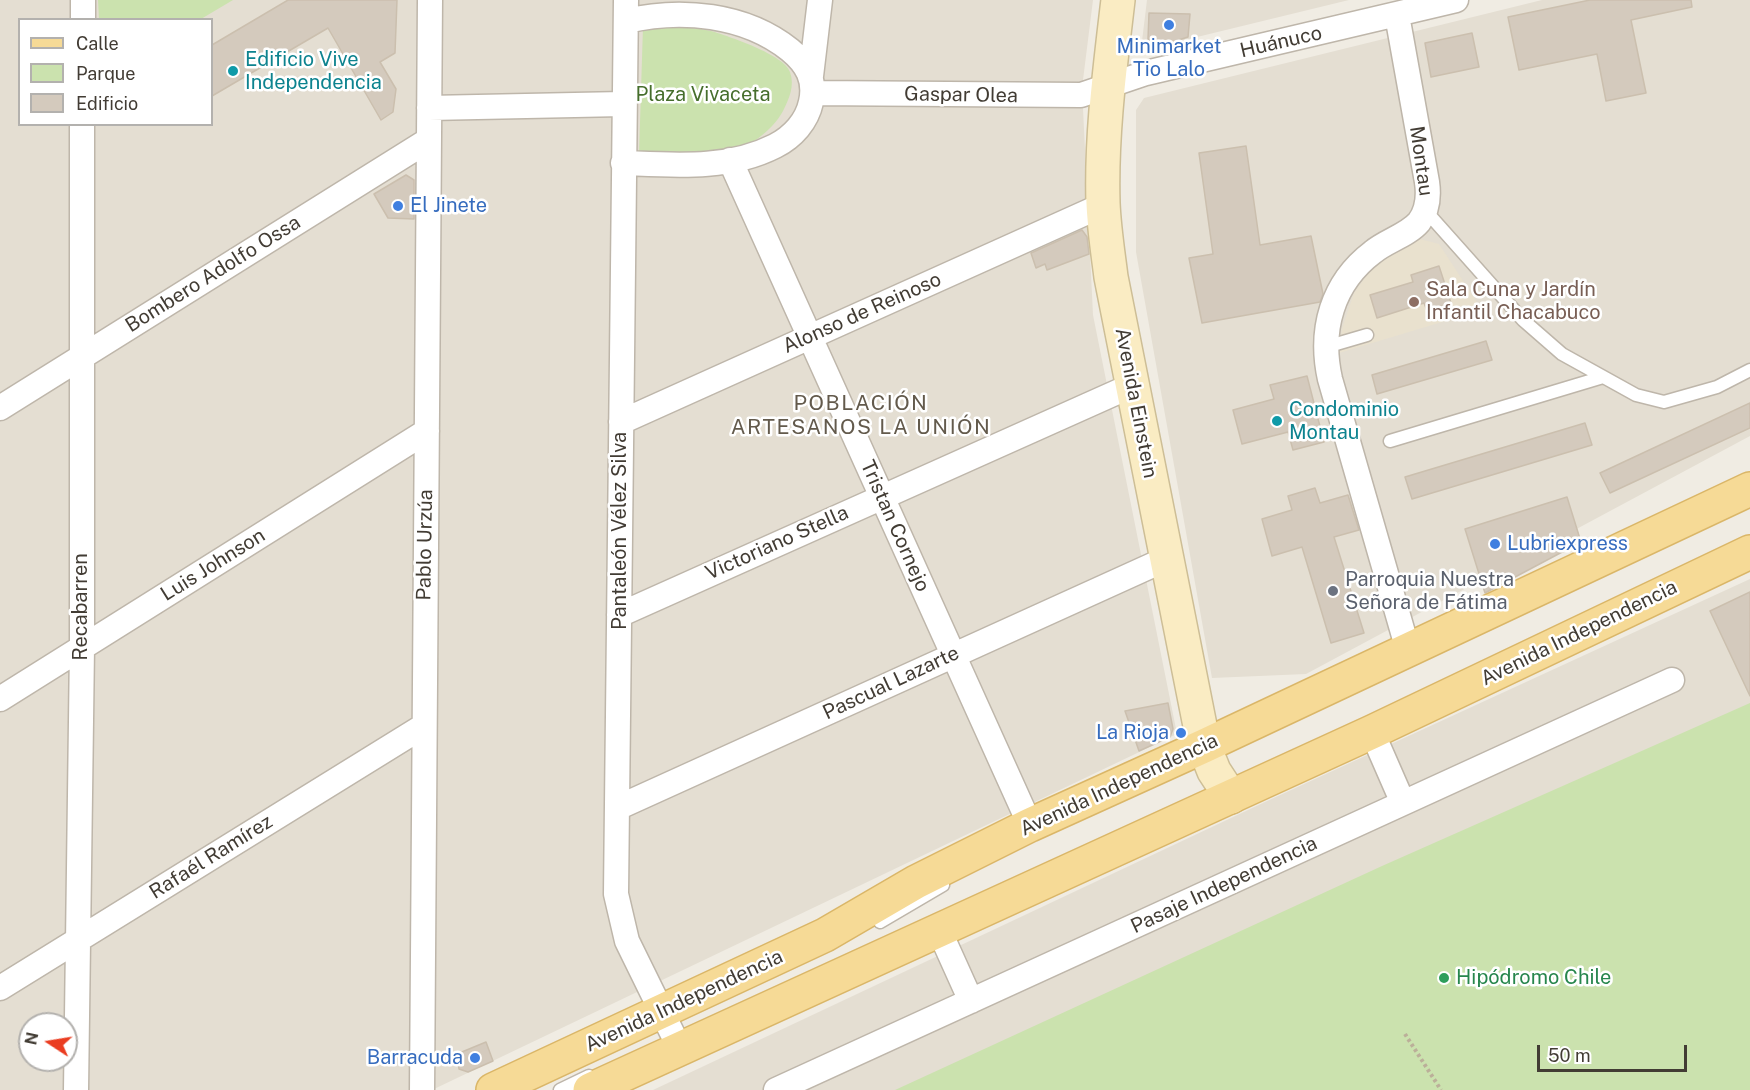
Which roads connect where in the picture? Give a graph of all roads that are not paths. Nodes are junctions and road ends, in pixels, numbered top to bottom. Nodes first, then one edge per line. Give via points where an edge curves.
1 (82, 0) edge
2 (430, 0) edge
3 (820, 0) edge
4 (1118, 0) edge
5 (1456, 0) edge
6 (626, 10) edge
7 (1397, 15) junction
8 (82, 18) edge
9 (812, 84) junction
10 (1108, 86) junction
11 (623, 104) junction
12 (429, 108) junction
13 (82, 126) edge
14 (427, 141) junction
15 (730, 160) junction
16 (623, 163) junction
17 (1103, 205) junction
18 (1425, 210) junction
19 (1367, 335) dead end
20 (809, 336) junction
21 (1326, 347) junction
22 (82, 356) junction
23 (1750, 370) edge
24 (1603, 376) junction
25 (1133, 385) junction
26 (0, 408) edge
27 (621, 422) junction
28 (427, 431) junction
29 (1390, 441) dead end
30 (1750, 489) edge
31 (881, 496) junction
32 (1750, 540) edge
33 (1654, 549) dead end
34 (1750, 552) edge
35 (1166, 559) junction
36 (1632, 559) dead end
37 (619, 615) junction
38 (82, 647) junction
39 (1408, 650) junction
40 (953, 654) junction
41 (1672, 680) dead end
42 (1438, 686) dead end
43 (0, 699) edge
44 (422, 727) junction
45 (1372, 732) junction
46 (1216, 772) junction
47 (1403, 803) junction
48 (617, 808) junction
49 (1030, 825) junction
50 (957, 877) dead end
51 (872, 926) dead end
52 (939, 930) junction
53 (79, 937) junction
54 (0, 988) edge
55 (727, 995) dead end
56 (971, 1001) junction
57 (671, 1032) junction
58 (621, 1061) dead end
59 (76, 1090) edge
60 (422, 1090) edge
61 (493, 1090) edge
62 (524, 1090) edge
63 (560, 1090) edge
64 (590, 1090) edge
65 (776, 1090) edge

1 - 8 street
2 - 12 street, Pablo Urzúa
3 - 9 street
4 - 10 main road, Avenida Einstein
5 - 7 street, Huánuco
6 - 9 street via 741,24 781,44 802,60
6 - 11 street, Pantaleón Vélez Silva
7 - 10 street, Huánuco via 1146,73
7 - 18 street, Montau via 1428,187
9 - 10 street, Gaspar Olea via 1074,96
9 - 15 street via 805,120 784,141
10 - 17 main road, Avenida Einstein
11 - 12 street
11 - 16 street, Pantaleón Vélez Silva
12 - 14 street, Pablo Urzúa
13 - 22 street, Recabarren
14 - 22 street, Bombero Adolfo Ossa
14 - 28 street, Pablo Urzúa
15 - 16 street via 701,165
15 - 20 street, Tristan Cornejo
16 - 27 street, Pantaleón Vélez Silva
17 - 20 street, Alonso de Reinoso
17 - 25 main road, Avenida Einstein
18 - 21 street, Montau via 1415,226 1373,251 1344,281 1329,315
18 - 24 lane via 1523,321 1562,354
19 - 21 lane
20 - 27 street, Alonso de Reinoso
20 - 31 street, Tristan Cornejo
21 - 39 street, Montau via 1330,379
22 - 26 street, Bombero Adolfo Ossa
22 - 38 street, Recabarren
23 - 24 lane via 1717,387 1664,402 1636,395
24 - 29 lane
25 - 31 street, Victoriano Stella
25 - 35 main road, Avenida Einstein
27 - 37 street, Pantaleón Vélez Silva
28 - 38 street, Luis Johnson
28 - 44 street, Pablo Urzúa
30 - 39 main road, Avenida Independencia
31 - 37 street, Victoriano Stella
31 - 40 street, Tristan Cornejo
32 - 42 lane
33 - 36 lane
34 - 45 main road, Avenida Independencia
35 - 40 street, Pascual Lazarte
35 - 46 main road, Avenida Einstein
37 - 48 street, Pantaleón Vélez Silva
38 - 43 street, Luis Johnson
38 - 53 street, Recabarren
39 - 46 main road, Avenida Independencia
40 - 48 street, Pascual Lazarte
40 - 49 street, Tristan Cornejo
41 - 47 street, Pasaje Independencia
44 - 53 street, Rafaél Ramírez
44 - 60 street, Pablo Urzúa
45 - 46 main road, Avenida Independencia
45 - 47 street
46 - 49 main road, Avenida Independencia
46 - 52 main road, Avenida Independencia
47 - 56 street, Pasaje Independencia
48 - 57 street, Pantaleón Vélez Silva via 617,907 627,941
49 - 57 main road, Avenida Independencia via 916,882
50 - 51 lane
52 - 56 street
52 - 57 main road, Avenida Independencia
53 - 54 street, Rafaél Ramírez
53 - 59 street, Recabarren
55 - 57 lane
56 - 65 street, Pasaje Independencia
57 - 61 main road, Avenida Independencia
57 - 62 lane
57 - 64 main road, Avenida Independencia
58 - 63 lane

